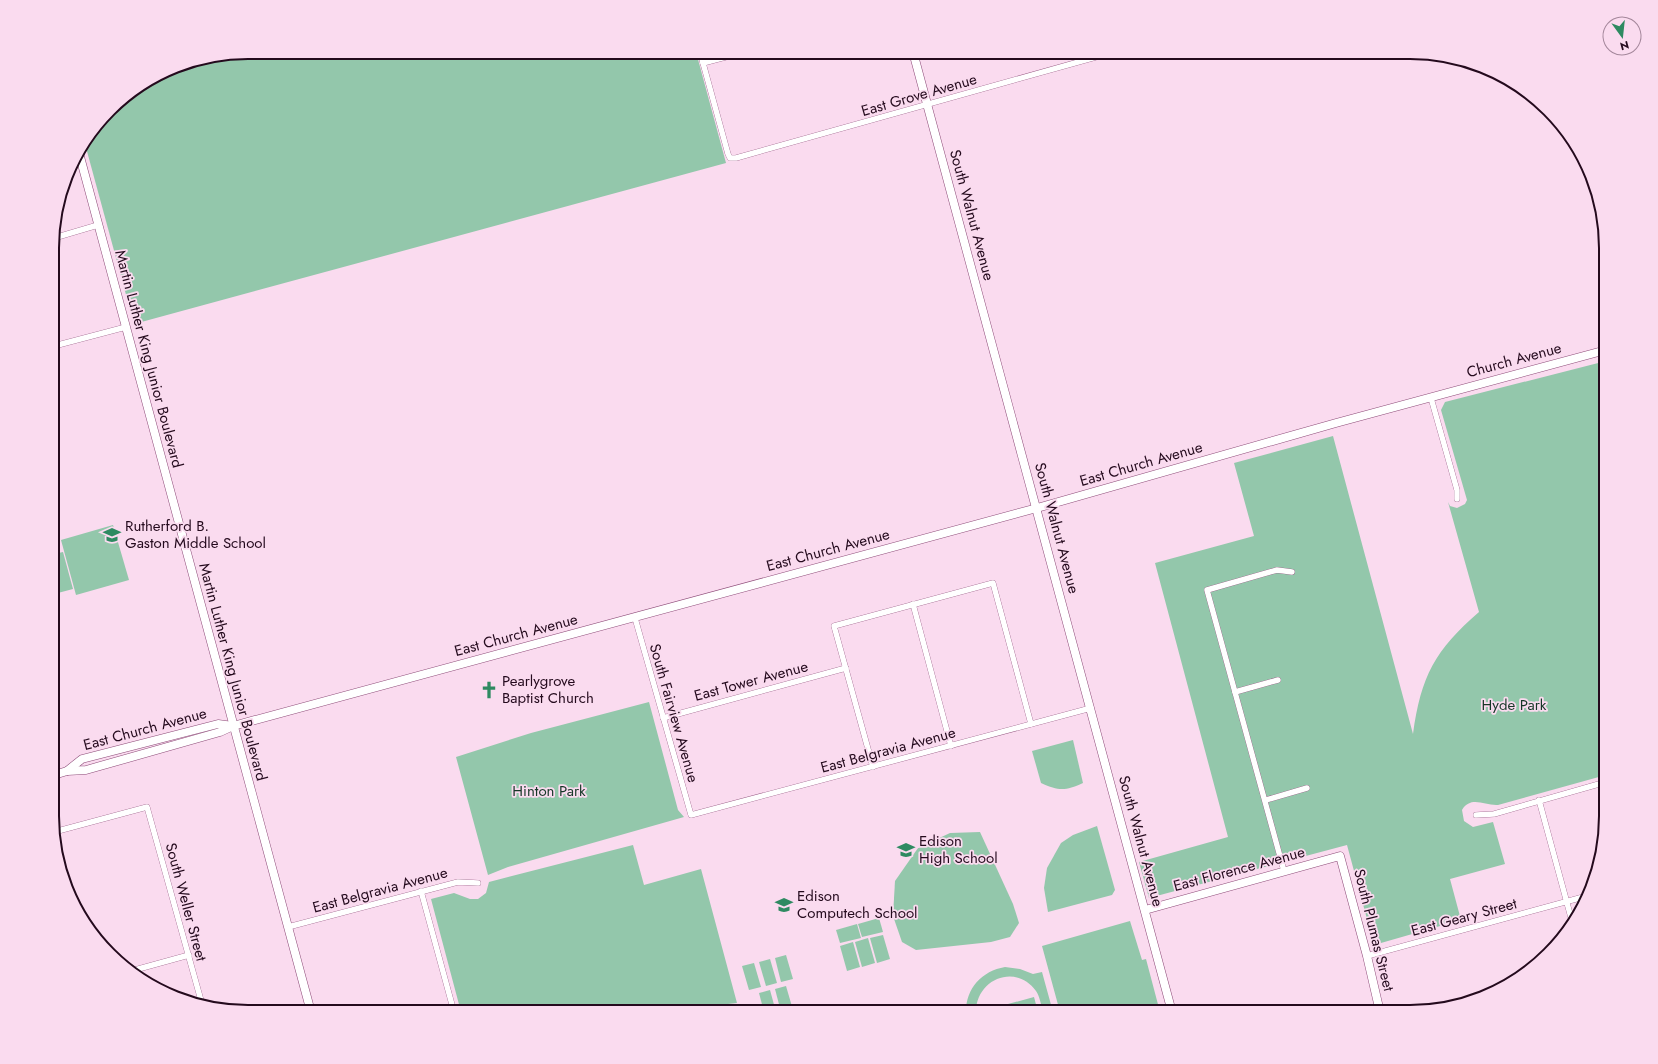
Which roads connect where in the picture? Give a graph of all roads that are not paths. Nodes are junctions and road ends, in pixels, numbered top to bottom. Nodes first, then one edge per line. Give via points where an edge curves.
1 (702, 59) edge
2 (721, 59) edge
3 (915, 59) edge
4 (1089, 59) edge
5 (703, 64) junction
6 (928, 105) junction
7 (81, 161) edge
8 (98, 225) junction
9 (59, 237) edge
10 (126, 327) junction
11 (59, 345) edge
12 (1599, 352) edge
13 (1431, 398) junction
14 (1457, 499) dead end
15 (1037, 508) junction
16 (1292, 572) dead end
17 (913, 604) junction
18 (635, 618) junction
19 (846, 668) junction
20 (1278, 680) dead end
21 (1235, 692) junction
22 (1091, 708) junction
23 (663, 718) junction
24 (1031, 724) junction
25 (233, 726) junction
26 (951, 746) junction
27 (873, 767) junction
28 (59, 773) edge
29 (1599, 784) edge
30 (1307, 788) dead end
31 (1266, 800) junction
32 (1539, 800) junction
33 (691, 815) joint
34 (1476, 815) dead end
35 (59, 830) edge
36 (1340, 856) joint
37 (1284, 871) junction
38 (478, 884) dead end
39 (421, 891) junction
40 (1579, 898) edge
41 (1566, 902) junction
42 (1145, 910) junction
43 (1570, 916) edge
44 (288, 927) junction
45 (188, 955) junction
46 (1367, 956) junction
47 (138, 969) edge
48 (201, 999) edge
49 (309, 1005) edge
50 (452, 1005) edge
51 (1170, 1005) edge
52 (1378, 1005) edge

1 - 5 street
2 - 5 street
3 - 6 street, South Walnut Avenue
4 - 6 street, East Grove Avenue
5 - 6 street, East Grove Avenue via 730,158
6 - 15 street, South Walnut Avenue
7 - 8 street, Martin Luther King Junior Boulevard
8 - 9 street
8 - 10 street, Martin Luther King Junior Boulevard
10 - 11 street
10 - 25 street, Martin Luther King Junior Boulevard
12 - 13 street, Church Avenue
13 - 14 street via 1457,490
13 - 15 street, East Church Avenue
15 - 18 street, East Church Avenue
15 - 22 street, South Walnut Avenue
16 - 21 street via 1277,570 1207,590
17 - 19 street via 834,626
17 - 24 street via 993,583
17 - 26 street
18 - 23 street, South Fairview Avenue
18 - 25 street, East Church Avenue
19 - 23 street, East Tower Avenue
19 - 27 street
20 - 21 street
21 - 31 street
22 - 24 street, East Belgravia Avenue
22 - 42 street, South Walnut Avenue
23 - 33 street, South Fairview Avenue
24 - 26 street, East Belgravia Avenue
25 - 28 street, East Church Avenue via 220,732 86,770
25 - 44 street, Martin Luther King Junior Boulevard
26 - 27 street, East Belgravia Avenue
27 - 33 street, East Belgravia Avenue
29 - 32 street
30 - 31 street
31 - 37 street
32 - 34 street via 1494,814
32 - 41 street
35 - 45 street, South Weller Street via 147,806
36 - 37 street, East Florence Avenue
36 - 46 street, South Plumas Street
37 - 42 street, East Florence Avenue
38 - 39 street, East Belgravia Avenue via 458,882
39 - 44 street, East Belgravia Avenue
39 - 50 street
40 - 41 street, East Geary Street
41 - 43 street
41 - 46 street, East Geary Street
42 - 51 street, South Walnut Avenue
44 - 49 street, Martin Luther King Junior Boulevard
45 - 47 street
45 - 48 street, South Weller Street
46 - 52 street, South Plumas Street

